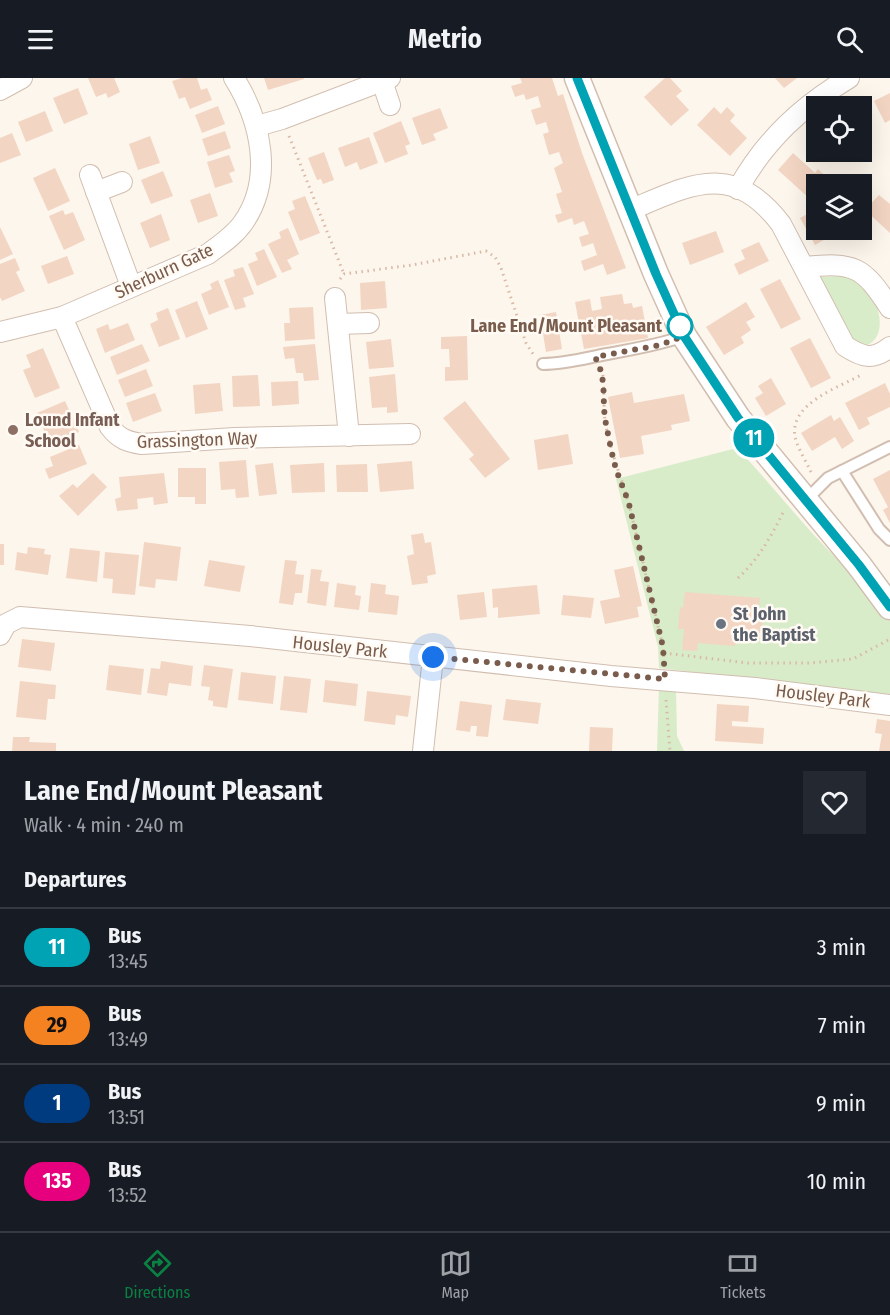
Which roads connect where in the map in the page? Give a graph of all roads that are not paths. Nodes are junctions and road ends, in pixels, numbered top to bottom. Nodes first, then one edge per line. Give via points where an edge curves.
1 (22, 78) edge
2 (234, 78) edge
3 (577, 78) edge
4 (849, 78) edge
5 (386, 79) edge
6 (0, 90) edge
7 (390, 105) dead end
8 (257, 126) junction
9 (122, 182) dead end
10 (738, 189) junction
11 (630, 210) junction
12 (805, 267) junction
13 (130, 286) junction
14 (335, 298) road end
15 (890, 308) edge
16 (62, 317) junction
17 (369, 323) dead end
18 (338, 324) junction
19 (0, 332) edge
20 (684, 336) junction
21 (890, 347) edge
22 (543, 364) road end
23 (410, 434) dead end
24 (349, 436) junction
25 (890, 447) edge
26 (842, 471) junction
27 (801, 494) junction
28 (890, 540) edge
29 (890, 608) edge
30 (3, 629) edge
31 (433, 657) junction
32 (890, 705) edge
33 (423, 751) edge

1 - 6 street
2 - 8 street, Sherburn Gate
3 - 11 street
4 - 10 street via 792,118 766,147
5 - 7 street
5 - 8 street
8 - 13 street, Sherburn Gate via 261,176 243,224 208,254
9 - 13 street via 93,183
10 - 11 street via 704,183 686,186
10 - 12 street via 769,208
11 - 20 street
12 - 15 street via 849,266 877,287
12 - 21 street via 845,346 858,355 870,357
13 - 16 street, Sherburn Gate
14 - 18 street
16 - 19 street, Sherburn Gate
16 - 24 street, Grassington Way via 110,427 128,442
17 - 18 street
18 - 24 street
20 - 22 lane via 660,345
20 - 27 street via 738,418
23 - 24 street, Grassington Way
25 - 26 lane
26 - 27 lane
26 - 28 lane
27 - 29 street
30 - 31 street, Housley Park via 20,616
31 - 32 street, Housley Park
31 - 33 street

